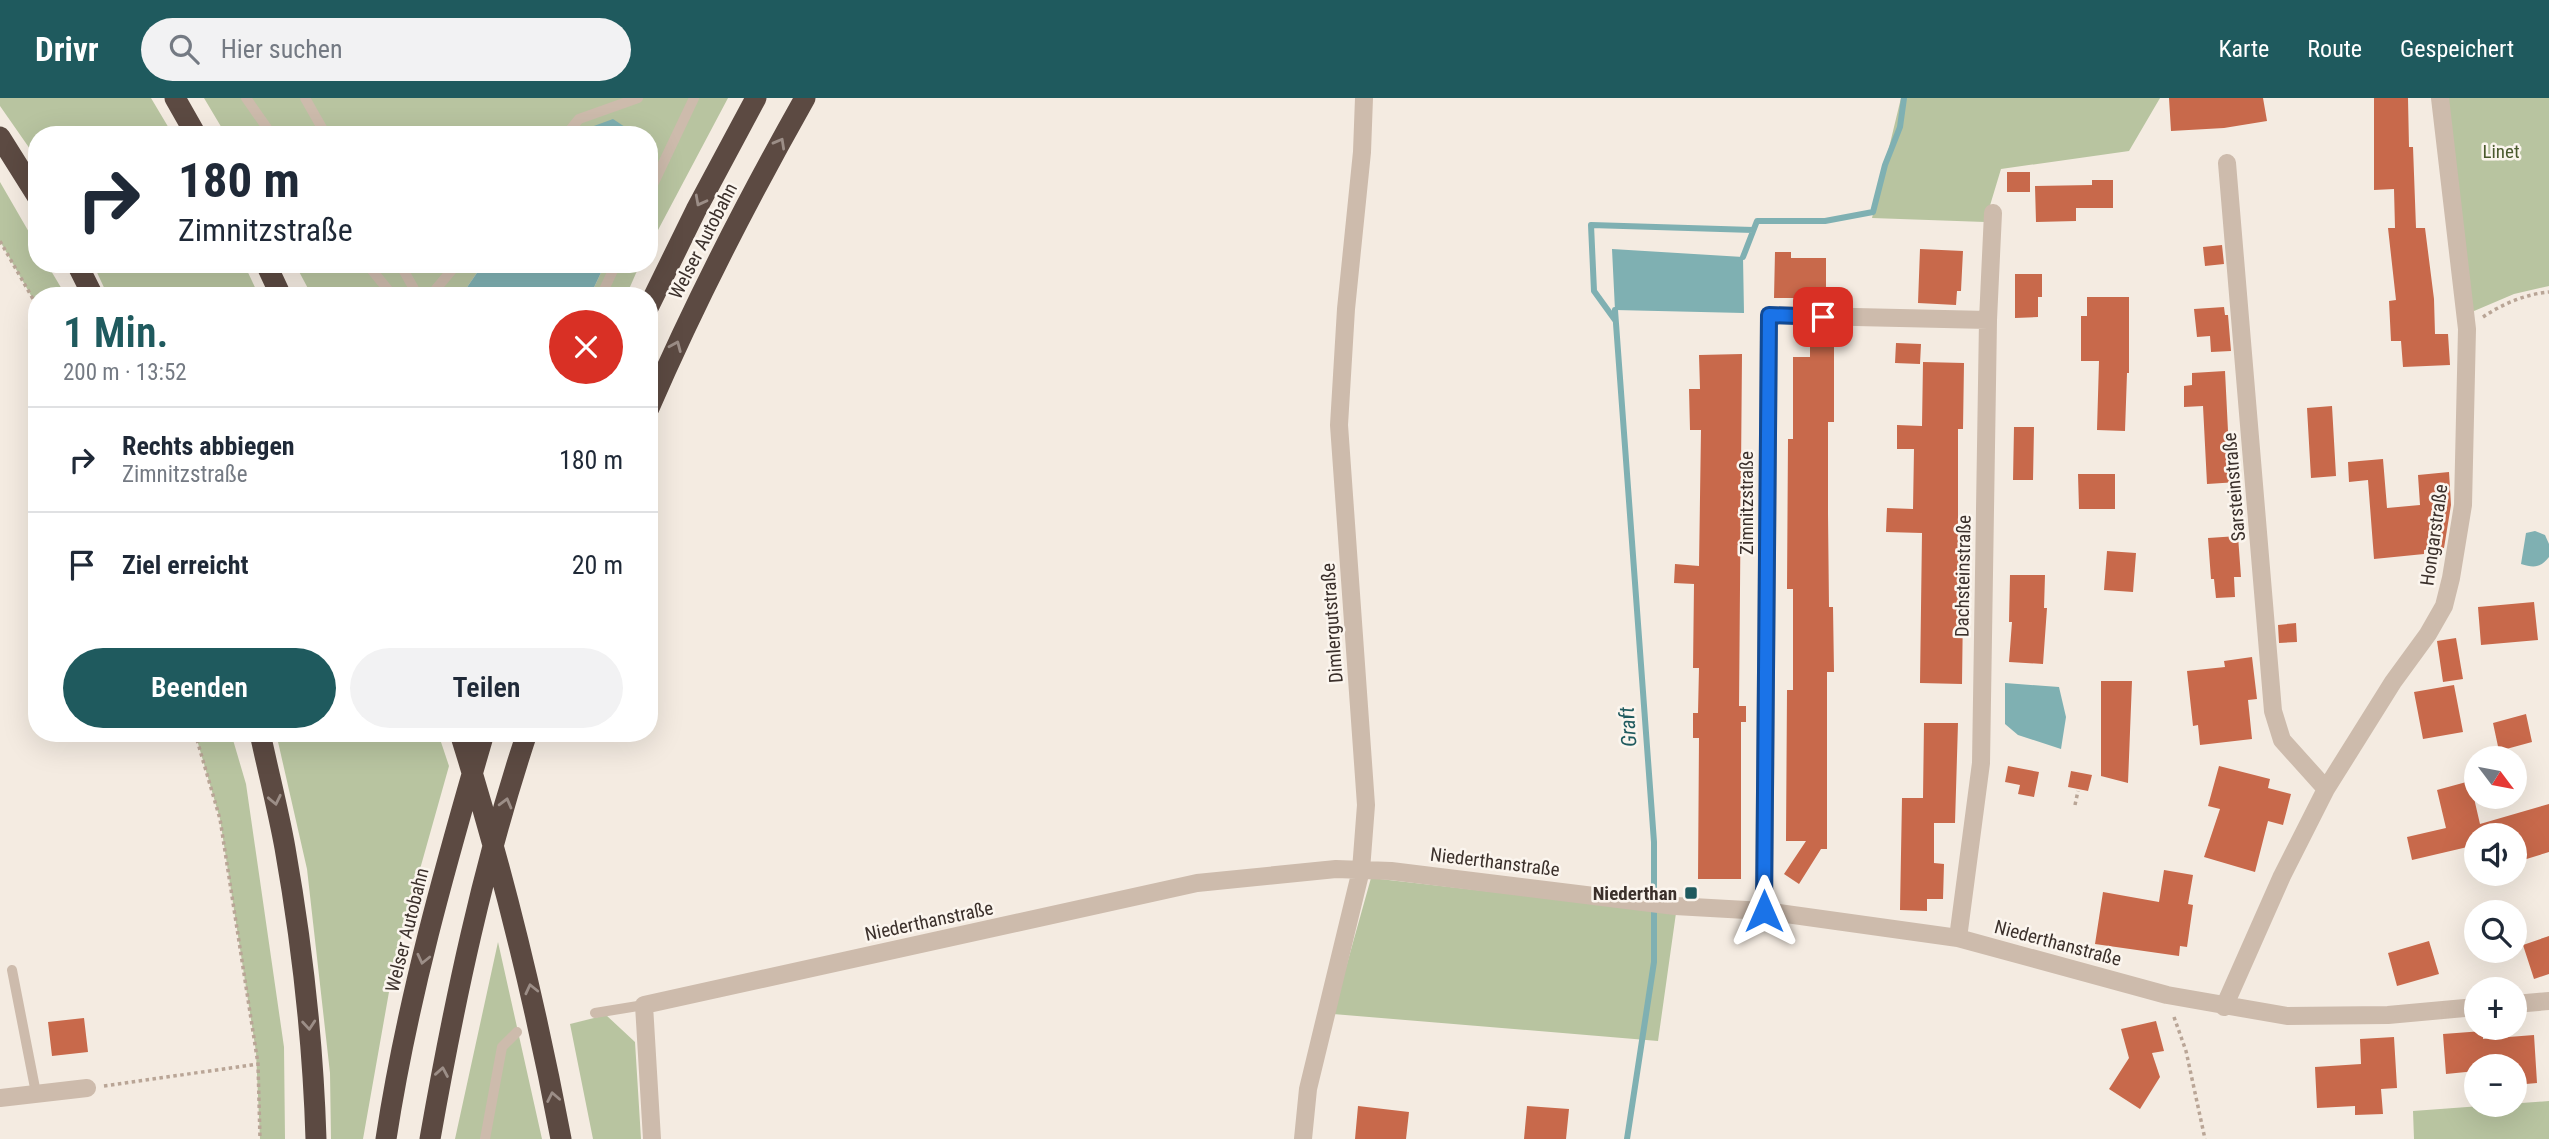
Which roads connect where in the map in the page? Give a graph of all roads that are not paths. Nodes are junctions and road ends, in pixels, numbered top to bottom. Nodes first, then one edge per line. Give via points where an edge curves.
1 (174, 98) edge
2 (246, 98) edge
3 (305, 98) edge
4 (638, 98) edge
5 (694, 98) edge
6 (756, 98) edge
7 (805, 98) edge
8 (1364, 98) edge
9 (2440, 98) edge
10 (191, 126) edge
11 (266, 126) edge
12 (321, 126) edge
13 (573, 126) edge
14 (0, 137) edge
15 (2227, 163) dead end
16 (658, 174) edge
17 (28, 182) edge
18 (1993, 213) dead end
19 (374, 273) edge
20 (449, 273) edge
21 (386, 287) edge
22 (438, 287) edge
23 (658, 288) edge
24 (1988, 320) junction
25 (658, 388) edge
26 (262, 742) edge
27 (463, 742) edge
28 (481, 742) edge
29 (524, 742) edge
30 (2326, 789) junction
31 (1361, 870) junction
32 (1764, 911) junction
33 (1958, 938) junction
34 (12, 970) dead end
35 (2549, 1001) edge
36 (2527, 1003) edge
37 (644, 1005) junction
38 (2224, 1007) junction
39 (2464, 1008) edge
40 (595, 1013) dead end
41 (517, 1032) dead end
42 (87, 1088) road end
43 (36, 1093) junction
44 (0, 1098) edge
45 (316, 1139) edge
46 (386, 1139) edge
47 (430, 1139) edge
48 (487, 1139) edge
49 (561, 1139) edge
50 (652, 1139) edge
51 (1303, 1139) edge

1 - 10 highway
2 - 11 lane
3 - 12 lane
4 - 13 lane via 579,119
5 - 16 lane
6 -> 23 highway, Welser Autobahn
25 -> 7 highway, Welser Autobahn via 694,309
8 - 31 street, Dimlergutstraße via 1339,425 1366,805
9 - 30 street, Hongarstraße via 2467,329 2463,505 2451,578 2444,606 2428,634
14 - 17 highway
15 - 30 street, Sarsteinstraße via 2273,711 2282,740
18 - 24 street, Dachsteinstraße
19 - 21 lane
20 - 22 lane
24 - 32 street, Zimnitzstraße via 1769,315
24 - 33 street, Dachsteinstraße via 1982,763
26 -> 45 highway via 285,846 304,970
49 -> 27 highway via 508,898
28 -> 46 highway, Welser Autobahn via 438,892
47 -> 29 highway via 474,926
30 - 38 street, Hongarstraße
31 - 32 street, Niederthanstraße via 1675,906
31 - 37 street, Niederthanstraße via 1197,883
31 - 51 street, Dimlergutstraße via 1308,1089
32 - 33 street, Niederthanstraße
33 - 38 street, Niederthanstraße
34 - 43 lane
35 - 36 street
37 - 40 lane
37 - 50 street
38 - 39 street, Niederthanstraße via 2287,1016 2388,1015
41 - 48 lane via 502,1047
42 - 43 street
43 - 44 street

